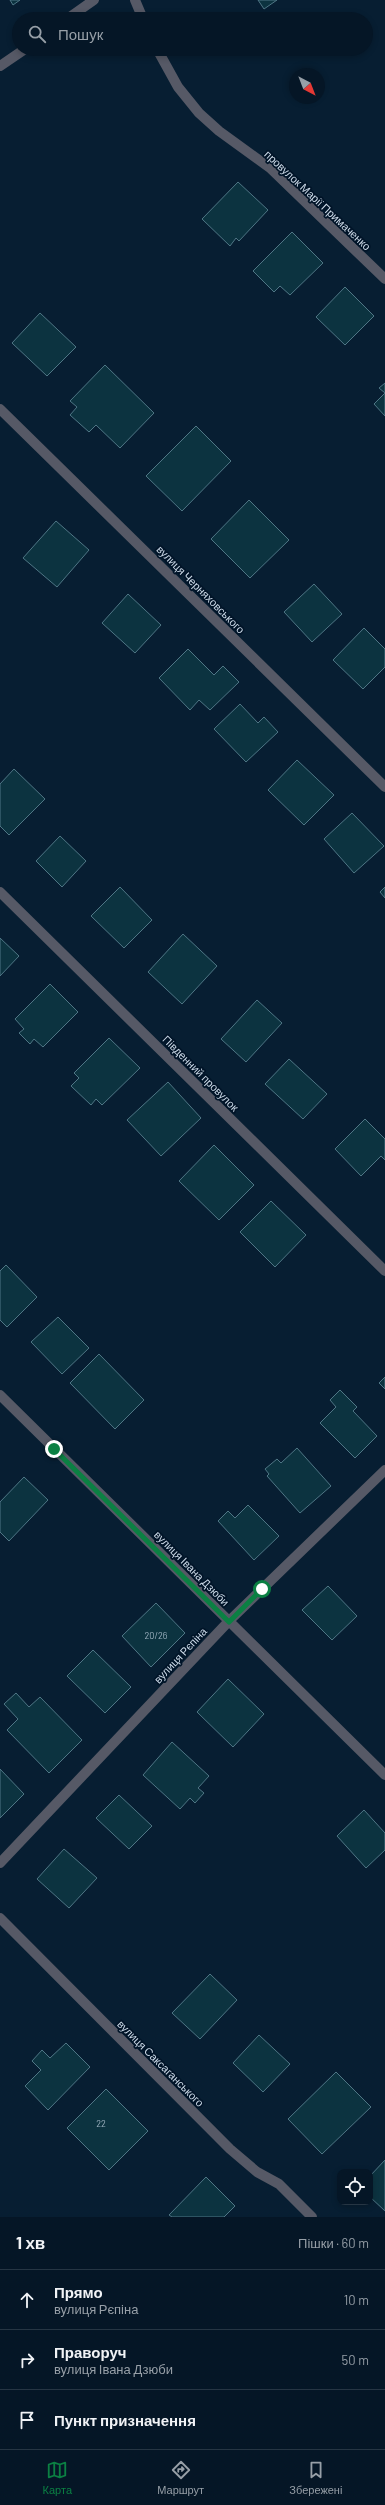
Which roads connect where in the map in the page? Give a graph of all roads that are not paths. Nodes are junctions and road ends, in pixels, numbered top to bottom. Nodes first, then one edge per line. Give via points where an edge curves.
1 (94, 0) edge
2 (135, 0) edge
3 (77, 12) edge
4 (140, 12) edge
5 (14, 56) edge
6 (161, 56) edge
7 (0, 66) edge
8 (385, 279) edge
9 (0, 409) edge
10 (385, 787) edge
11 (0, 892) edge
12 (385, 1272) edge
13 (0, 1395) edge
14 (385, 1470) edge
15 (229, 1622) junction
16 (385, 1775) edge
17 (0, 1863) edge
18 (0, 1918) edge
19 (312, 2217) edge

1 - 3 street
2 - 4 street
5 - 7 street
6 - 8 street, провулок Марії Примаченко via 178,87 199,113 270,168
9 - 10 street, вулиця Черняховського
11 - 12 street, Південний провулок
13 - 15 street, вулиця Івана Дзюби
14 - 15 street, вулиця Рєпіна
15 - 16 street, вулиця Івана Дзюби
15 - 17 street, вулиця Рєпіна
18 - 19 street, вулиця Саксаганського via 230,2149 257,2172 278,2184

